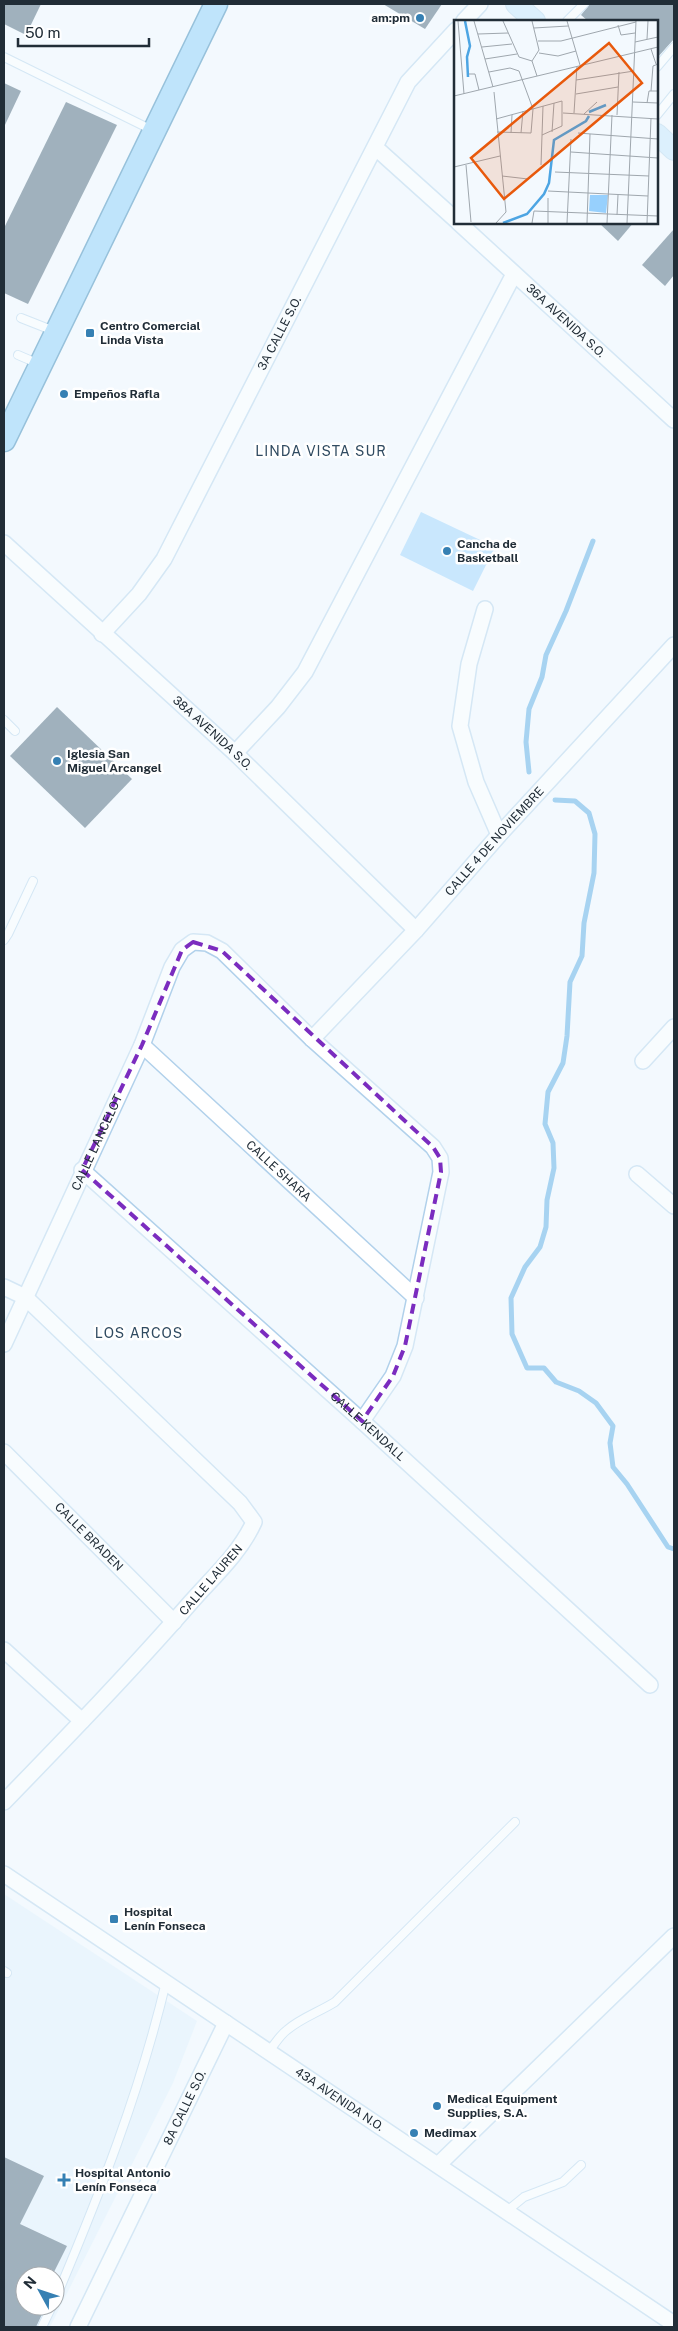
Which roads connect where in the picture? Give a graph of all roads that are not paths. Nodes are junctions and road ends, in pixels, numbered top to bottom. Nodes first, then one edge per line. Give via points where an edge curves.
1 (216, 4) edge
2 (480, 4) edge
3 (516, 4) edge
4 (584, 4) edge
5 (465, 20) edge
6 (534, 20) edge
7 (568, 20) edge
8 (454, 32) edge
9 (674, 47) edge
10 (4, 57) edge
11 (658, 66) edge
12 (674, 94) edge
13 (658, 113) edge
14 (154, 131) junction
15 (658, 135) edge
16 (376, 148) junction
17 (674, 150) edge
18 (454, 218) edge
19 (460, 224) edge
20 (514, 274) junction
21 (21, 318) dead end
22 (56, 332) junction
23 (18, 355) dead end
24 (40, 365) junction
25 (674, 420) edge
26 (4, 440) edge
27 (4, 543) edge
28 (485, 609) dead end
29 (102, 634) junction
30 (674, 644) edge
31 (4, 720) edge
32 (15, 731) dead end
33 (234, 753) junction
34 (499, 835) junction
35 (33, 881) dead end
36 (416, 930) junction
37 (4, 940) edge
38 (674, 1027) edge
39 (312, 1038) junction
40 (142, 1045) junction
41 (643, 1061) dead end
42 (82, 1170) junction
43 (636, 1174) dead end
44 (674, 1206) edge
45 (4, 1287) edge
46 (25, 1297) junction
47 (416, 1298) junction
48 (4, 1344) edge
49 (362, 1421) junction
50 (4, 1452) edge
51 (174, 1622) junction
52 (4, 1650) edge
53 (650, 1685) dead end
54 (82, 1721) junction
55 (4, 1802) edge
56 (515, 1822) dead end
57 (4, 1874) edge
58 (674, 1936) edge
59 (166, 1982) junction
60 (226, 2023) junction
61 (269, 2051) junction
62 (581, 2164) dead end
63 (438, 2165) junction
64 (507, 2211) junction
65 (65, 2275) edge
66 (674, 2324) edge
67 (78, 2327) edge

1 - 14 main road
2 - 5 street
3 - 6 main road
4 - 7 lane
8 - 16 street, 3A CALLE S.O. via 408,82
9 - 11 lane
10 - 14 lane
12 - 13 lane
14 - 22 main road
15 - 17 main road
16 - 18 street, 36A AVENIDA S.O.
16 - 29 street, 3A CALLE S.O. via 164,560 139,594
19 - 20 street, 36A AVENIDA S.O.
20 - 25 street, 36A AVENIDA S.O.
20 - 33 street via 305,672 278,707
21 - 22 lane
22 - 24 main road
23 - 24 lane
24 - 26 main road
27 - 29 street, 38A AVENIDA S.O.
28 - 34 street via 470,664 460,726 476,782
29 - 33 street, 38A AVENIDA S.O.
30 - 34 street, CALLE 4 DE NOVIEMBRE
31 - 32 lane
33 - 36 street, 38A AVENIDA S.O.
34 - 36 street, CALLE 4 DE NOVIEMBRE
35 - 37 lane
36 - 39 street, CALLE 4 DE NOVIEMBRE
38 - 41 street
39 - 40 street, CALLE LANCELOT via 222,950 207,943 193,942 182,950 172,967
39 - 47 street via 433,1147 440,1158 441,1172
40 - 42 street, CALLE LANCELOT
40 - 47 street, CALLE SHARA
42 - 46 street, CALLE LANCELOT
42 - 49 street, CALLE KENDALL
43 - 44 street
45 - 46 street
46 - 48 street, CALLE LANCELOT
46 - 51 street, CALLE LAUREN via 240,1503 254,1522 246,1540
47 - 49 street via 405,1346 393,1376
49 - 53 street, CALLE KENDALL
50 - 51 street, CALLE BRADEN
51 - 54 street, CALLE LAUREN
52 - 54 street
54 - 55 street, CALLE LAUREN
56 - 61 lane via 335,2002 299,2020
57 - 59 street, 43A AVENIDA N.O.
58 - 63 street
59 - 60 street, 43A AVENIDA N.O.
59 - 65 lane via 153,2036 114,2154
60 - 61 street, 43A AVENIDA N.O.
60 - 67 street, 8A CALLE S.O.
61 - 63 street, 43A AVENIDA N.O.
62 - 64 lane via 563,2182 524,2197
63 - 64 street, 43A AVENIDA N.O.
64 - 66 street, 43A AVENIDA N.O.

